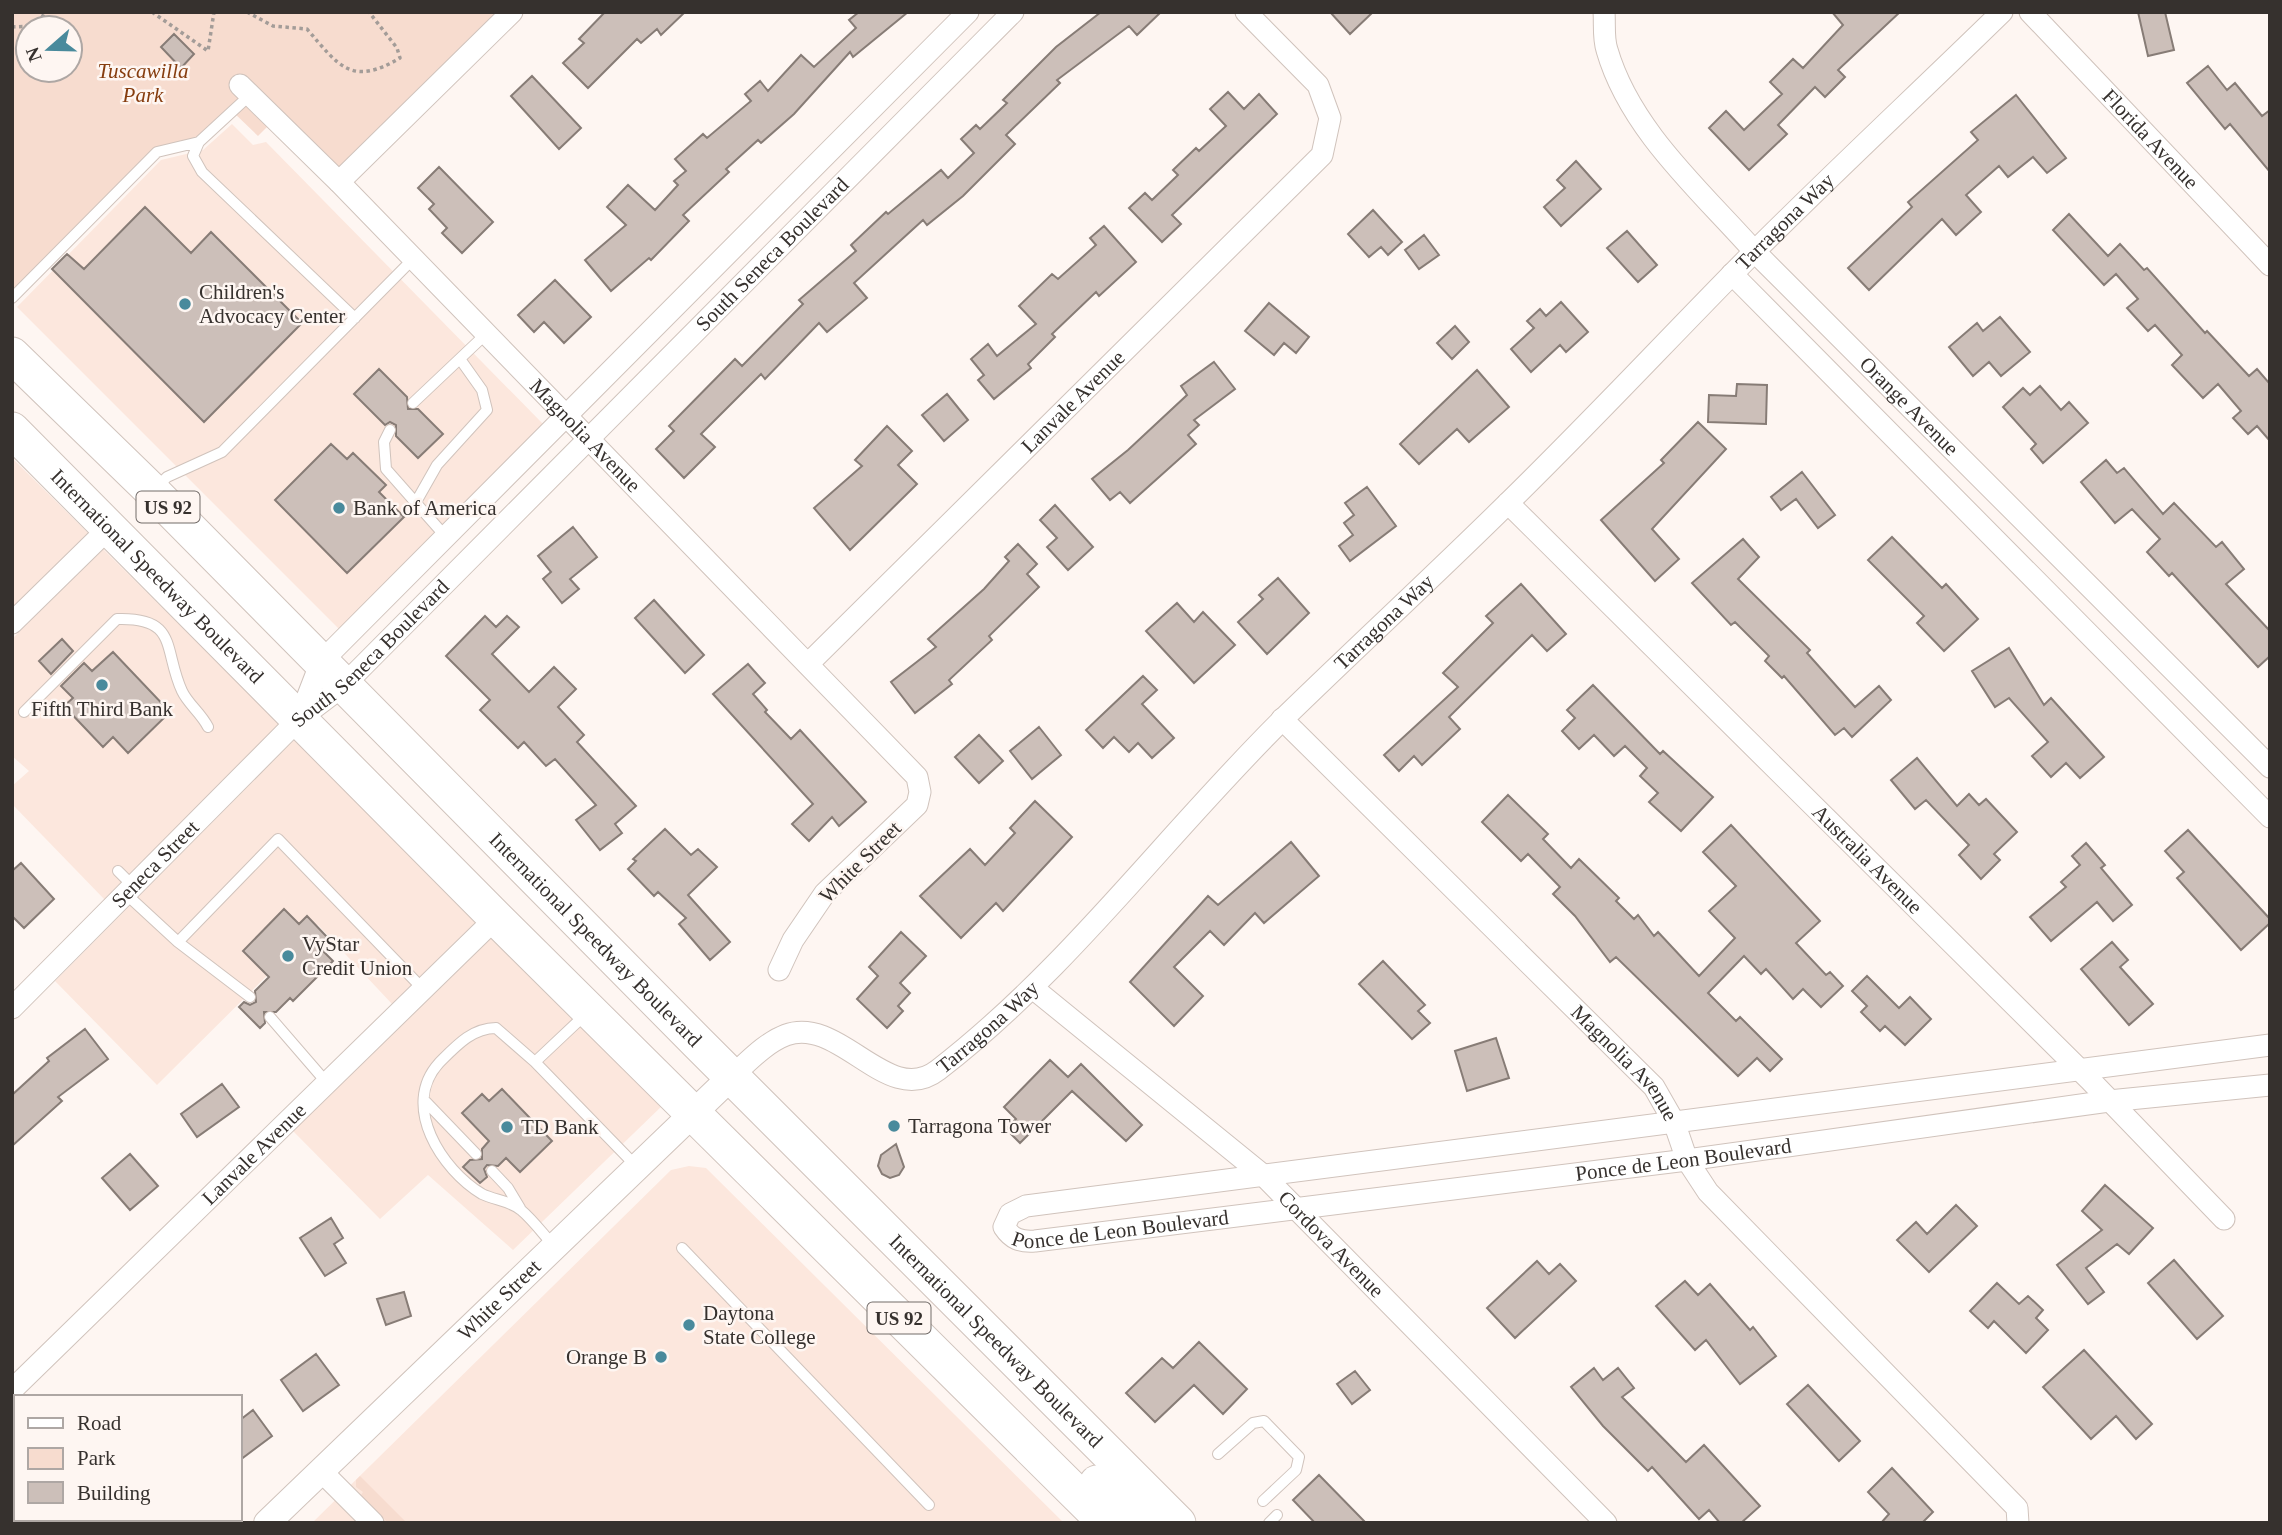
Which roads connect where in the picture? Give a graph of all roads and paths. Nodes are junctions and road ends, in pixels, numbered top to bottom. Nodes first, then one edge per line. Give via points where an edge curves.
1 (45, 12) edge
2 (152, 12) edge
3 (214, 12) edge
4 (247, 12) edge
5 (369, 12) edge
6 (512, 12) edge
7 (968, 12) edge
8 (1013, 12) edge
9 (1246, 12) edge
10 (1604, 12) edge
11 (2002, 12) edge
12 (2030, 12) edge
13 (12, 27) edge
14 (245, 90) joint
15 (199, 142) junction
16 (833, 148) junction
17 (857, 169) junction
18 (339, 183) junction
19 (1755, 252) junction
20 (414, 259) junction
21 (2270, 265) edge
22 (1732, 274) junction
23 (12, 298) edge
24 (355, 318) junction
25 (487, 333) junction
26 (12, 355) edge
27 (460, 359) junction
28 (12, 386) edge
29 (50, 394) junction
30 (413, 403) dead end
31 (567, 416) junction
32 (12, 430) edge
33 (390, 430) dead end
34 (589, 439) junction
35 (1948, 445) junction
36 (1924, 468) junction
37 (152, 491) junction
38 (416, 502) junction
39 (1508, 503) junction
40 (109, 528) junction
41 (446, 537) junction
42 (468, 560) junction
43 (2111, 608) junction
44 (12, 624) edge
45 (2087, 633) junction
46 (808, 664) junction
47 (332, 674) junction
48 (24, 712) dead end
49 (299, 719) junction
50 (1283, 719) junction
51 (208, 727) dead end
52 (2268, 766) edge
53 (2240, 788) junction
54 (920, 792) joint
55 (2270, 817) edge
56 (118, 871) dead end
57 (130, 890) junction
58 (496, 918) junction
59 (178, 942) junction
60 (779, 970) dead end
61 (423, 989) junction
62 (1034, 989) junction
63 (250, 997) dead end
64 (12, 1008) edge
65 (589, 1011) junction
66 (270, 1017) dead end
67 (2270, 1045) edge
68 (535, 1062) junction
69 (2079, 1069) junction
70 (731, 1077) junction
71 (327, 1083) junction
72 (2270, 1084) edge
73 (2109, 1101) junction
74 (426, 1102) junction
75 (693, 1113) junction
76 (1674, 1122) junction
77 (476, 1154) dead end
78 (1687, 1160) junction
79 (636, 1167) junction
80 (492, 1171) dead end
81 (1264, 1176) junction
82 (520, 1209) junction
83 (1296, 1210) junction
84 (2224, 1219) dead end
85 (554, 1246) junction
86 (682, 1248) dead end
87 (970, 1388) junction
88 (12, 1390) edge
89 (1218, 1454) dead end
90 (320, 1470) junction
91 (1264, 1501) dead end
92 (929, 1506) dead end
93 (2018, 1522) edge
94 (267, 1523) edge
95 (373, 1523) edge
96 (1106, 1523) edge
97 (1136, 1523) edge
98 (1178, 1523) edge
99 (1606, 1523) edge

1 - 13 path via 37,26
2 - 3 path via 208,51
4 - 5 path via 272,26 307,29 338,64 363,74 400,58
6 - 18 street
7 - 16 street, South Seneca Boulevard
8 - 17 street, South Seneca Boulevard
9 - 46 street, Lanvale Avenue via 1318,85 1330,118 1322,155
10 - 19 street, Orange Avenue via 1605,47 1633,111
11 - 19 street, Tarragona Way
12 - 21 street, Florida Avenue
14 - 15 lane
14 - 18 street, Magnolia Avenue
15 - 23 lane via 157,152
15 - 24 lane via 193,156 202,172
16 - 17 street
16 - 31 street, South Seneca Boulevard
17 - 34 street, South Seneca Boulevard
18 - 20 street, Magnolia Avenue
19 - 22 street, Tarragona Way
19 - 35 street, Orange Avenue
20 - 24 lane
20 - 25 street, Magnolia Avenue
22 - 36 street, Orange Avenue
22 - 39 street, Tarragona Way
24 - 37 lane via 222,452 167,477
25 - 27 lane
25 - 31 street, Magnolia Avenue
26 - 29 main road, International Speedway Boulevard / US 92
27 - 30 lane
27 - 38 lane via 482,390 487,410 437,466
28 - 29 main road
29 - 37 main road, International Speedway Boulevard / US 92
31 - 34 street, Magnolia Avenue
31 - 41 street, South Seneca Boulevard
32 - 40 main road, International Speedway Boulevard / US 92
33 - 38 lane via 384,442 386,469
34 - 42 street, South Seneca Boulevard
34 - 46 street, Magnolia Avenue
35 - 36 street
35 - 43 street, Orange Avenue
36 - 45 street, Orange Avenue
37 - 47 main road, International Speedway Boulevard / US 92
38 - 41 lane
39 - 50 street, Tarragona Way
39 - 69 street, Australia Avenue
40 - 44 street
40 - 49 main road, International Speedway Boulevard / US 92
41 - 42 street
41 - 47 street, South Seneca Boulevard
42 - 47 street, South Seneca Boulevard
43 - 45 street
43 - 52 street, Orange Avenue
45 - 53 street, Orange Avenue
46 - 54 street, Magnolia Avenue via 917,777
47 - 49 street, South Seneca Boulevard
47 - 49 street, South Seneca Boulevard
47 - 70 main road, International Speedway Boulevard / US 92
48 - 51 lane via 117,619 142,618 167,636 182,693
49 - 57 street, Seneca Street
49 - 58 main road, International Speedway Boulevard / US 92
50 - 62 street, Tarragona Way
50 - 76 street, Magnolia Avenue via 1654,1087
52 - 53 street
53 - 55 street, Orange Avenue
54 - 60 street, White Street via 917,805 825,892
56 - 57 lane
57 - 59 lane
57 - 64 street, Seneca Street
58 - 61 street, Lanvale Avenue
58 - 65 main road, International Speedway Boulevard / US 92
59 - 61 lane via 278,839
59 - 63 lane
61 - 71 street, Lanvale Avenue
62 - 70 street, Tarragona Way via 933,1075 920,1080 883,1072 834,1041 808,1032 789,1034 767,1046
62 - 81 street, Cordova Avenue
65 - 68 lane
65 - 75 main road, International Speedway Boulevard / US 92
66 - 71 lane
67 - 69 street, Ponce de Leon Boulevard
68 - 74 lane via 496,1028 480,1028 436,1066
68 - 79 lane
69 - 73 street, Australia Avenue
69 - 76 street, Ponce de Leon Boulevard
70 - 75 street, White Street
70 - 98 main road, International Speedway Boulevard / US 92
71 - 88 street, Lanvale Avenue
72 - 73 street, Ponce de Leon Boulevard
73 - 78 street, Ponce de Leon Boulevard
73 - 84 street, Australia Avenue
74 - 77 lane
74 - 82 lane via 428,1130 440,1156 483,1194
75 - 79 street, White Street
75 - 87 main road, International Speedway Boulevard / US 92
76 - 78 street, Magnolia Avenue
76 - 81 street, Ponce de Leon Boulevard
78 - 83 street, Ponce de Leon Boulevard
78 - 93 street, Magnolia Avenue via 1708,1192 2017,1508
79 - 85 street, White Street
80 - 82 lane
81 - 83 street, Cordova Avenue
81 - 83 street, Ponce de Leon Boulevard via 1026,1206 1010,1214 1004,1227 1011,1237 1024,1242
82 - 85 lane
83 - 99 street, Cordova Avenue
85 - 90 street, White Street
86 - 92 lane
87 - 96 main road, International Speedway Boulevard / US 92
87 - 97 main road via 1028,1414
89 - 91 lane via 1253,1423 1264,1422 1273,1430 1299,1457 1296,1470
90 - 94 street, White Street
90 - 95 street

